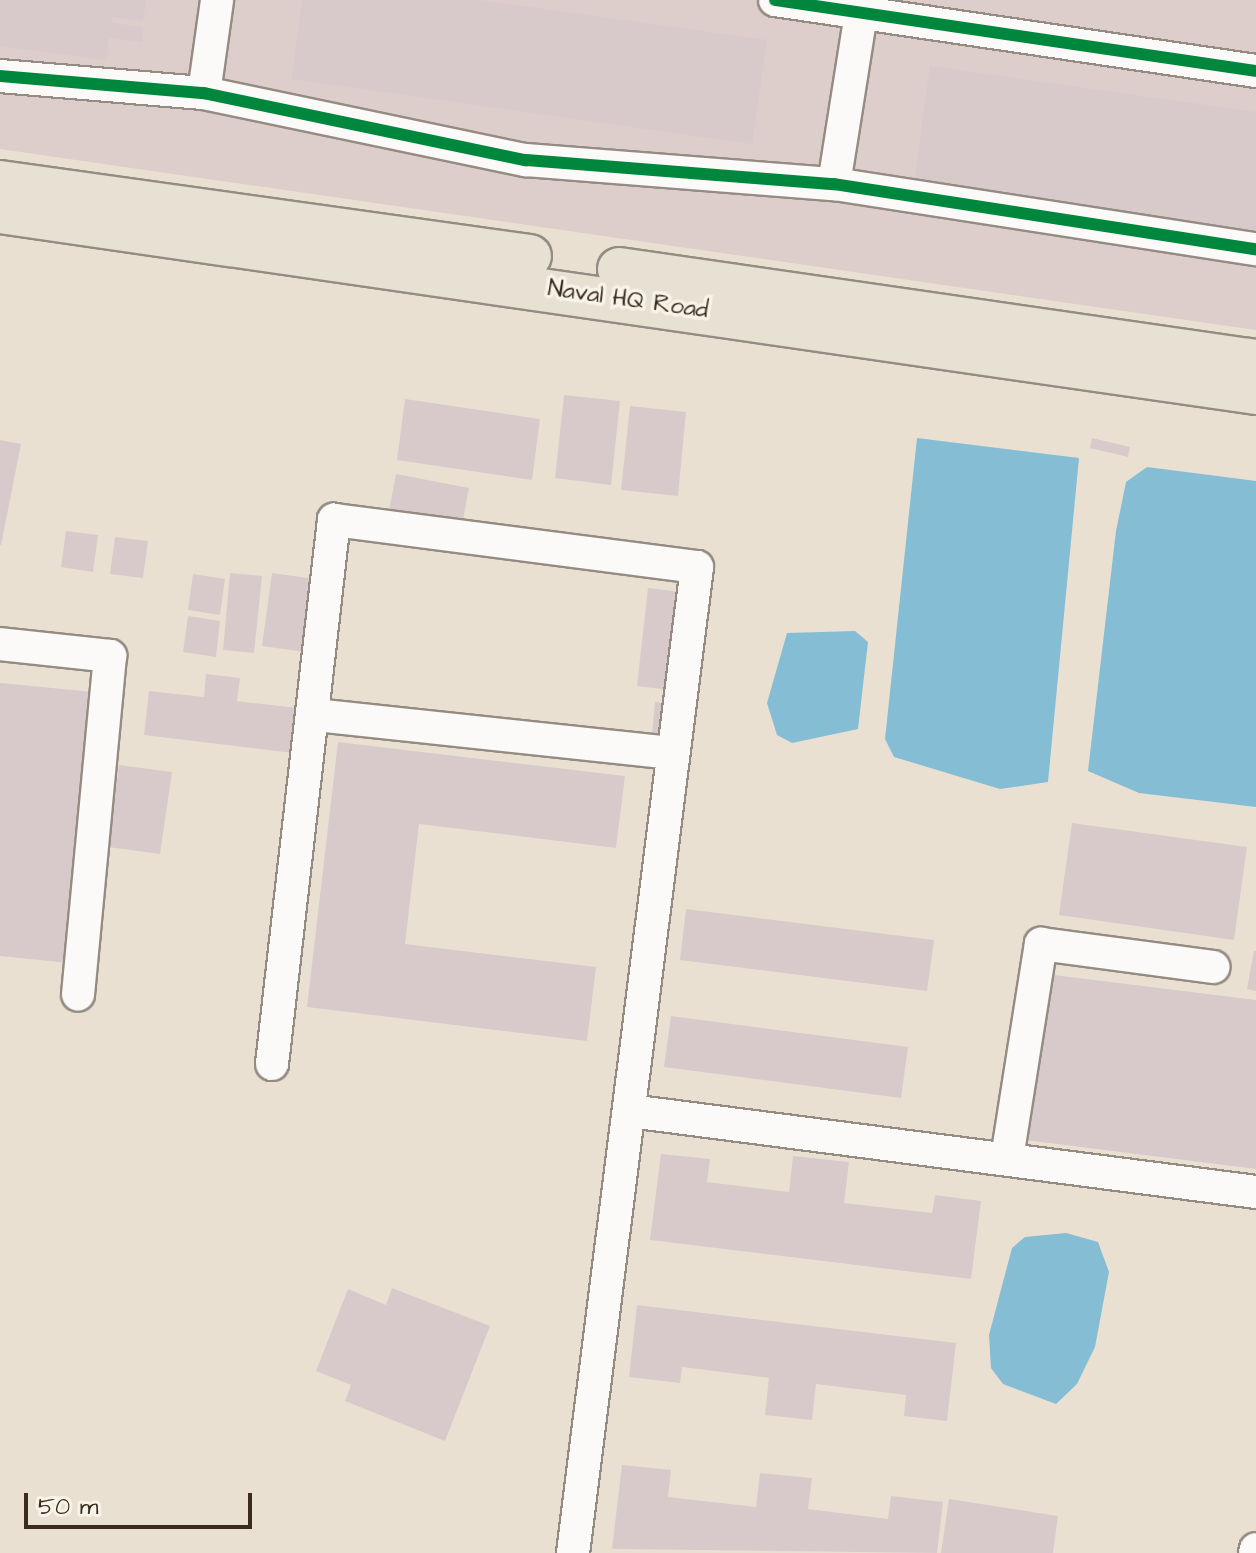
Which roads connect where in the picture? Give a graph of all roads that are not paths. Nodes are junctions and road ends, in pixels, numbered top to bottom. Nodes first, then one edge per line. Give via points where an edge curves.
1 (217, 0) edge
2 (775, 0) edge
3 (861, 13) junction
4 (1256, 71) edge
5 (0, 76) edge
6 (204, 93) junction
7 (0, 182) edge
8 (834, 184) junction
9 (0, 212) edge
10 (1256, 249) edge
11 (1256, 361) edge
12 (1256, 393) edge
13 (0, 644) edge
14 (316, 715) junction
15 (671, 753) junction
16 (1213, 967) dead end
17 (78, 994) dead end
18 (272, 1064) dead end
19 (630, 1111) junction
20 (1007, 1158) junction
21 (1256, 1192) edge
22 (573, 1553) edge

1 - 6 street
2 - 3 street
3 - 4 street
3 - 8 street
5 - 6 street
6 - 8 street via 526,160
7 - 11 main road, Naval HQ Road
8 - 10 street
9 - 12 main road, Naval HQ Road
13 - 17 street via 110,656
14 - 15 street
14 - 15 street via 334,520 697,567
14 - 18 street
15 - 19 street
16 - 20 street via 1041,944
19 - 20 street
19 - 22 street
20 - 21 street

